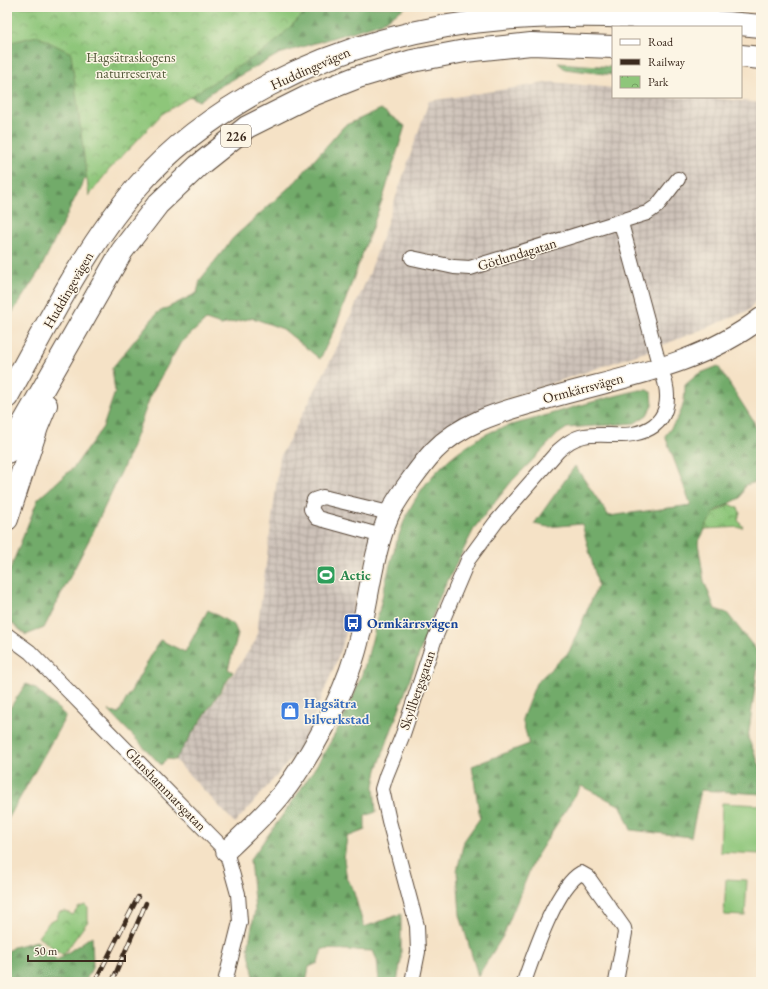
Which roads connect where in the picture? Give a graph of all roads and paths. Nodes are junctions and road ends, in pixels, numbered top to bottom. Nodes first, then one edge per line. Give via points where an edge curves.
1 (605, 11) edge
2 (673, 13) edge
3 (761, 26) edge
4 (612, 47) edge
5 (742, 56) edge
6 (761, 58) edge
7 (678, 179) dead end
8 (620, 223) junction
9 (412, 258) dead end
10 (761, 318) edge
11 (82, 319) junction
12 (47, 326) junction
13 (660, 368) junction
14 (7, 377) edge
15 (7, 397) edge
16 (7, 452) edge
17 (389, 513) junction
18 (7, 519) edge
19 (382, 536) junction
20 (7, 635) edge
21 (226, 851) junction
22 (225, 982) edge
23 (412, 982) edge
24 (524, 982) edge
25 (616, 982) edge

1 - 2 main road, Huddingevägen / 226
1 - 12 main road, Huddingevägen / 226 via 461,23 405,33 345,51 293,73 234,104 178,146 138,185 99,236
2 - 3 main road, Huddingevägen / 226
4 - 11 main road, Huddingevägen / 226 via 531,44 465,51 412,61 358,77 307,97 254,124 198,166 158,204 122,251
5 - 6 main road
7 - 8 street, Götlundagatan via 657,206 647,213
8 - 9 street, Götlundagatan via 470,268
8 - 13 street
10 - 13 street, Ormkärrsvägen via 733,338
11 - 16 main road, Huddingevägen / 226
11 - 18 main road via 37,427
12 - 14 main road
12 - 15 main road, Huddingevägen / 226
13 - 17 street, Ormkärrsvägen via 566,392 492,415 460,430 434,451
13 - 23 street, Skyllbergsgatan via 668,392 666,409 661,420 648,429 634,434 584,436 570,441 558,451 496,522 468,560 452,595 382,789 417,926 418,952
17 - 19 street, Ormkärrsvägen
17 - 19 street via 323,497 314,500 311,509 317,518
19 - 21 street, Ormkärrsvägen via 355,655 321,733 281,795
20 - 21 street, Glanshammarsgatan via 30,652
21 - 22 street, Glanshammarsgatan via 238,894 240,922
24 - 25 street via 554,906 573,878 581,873 588,877 624,928

